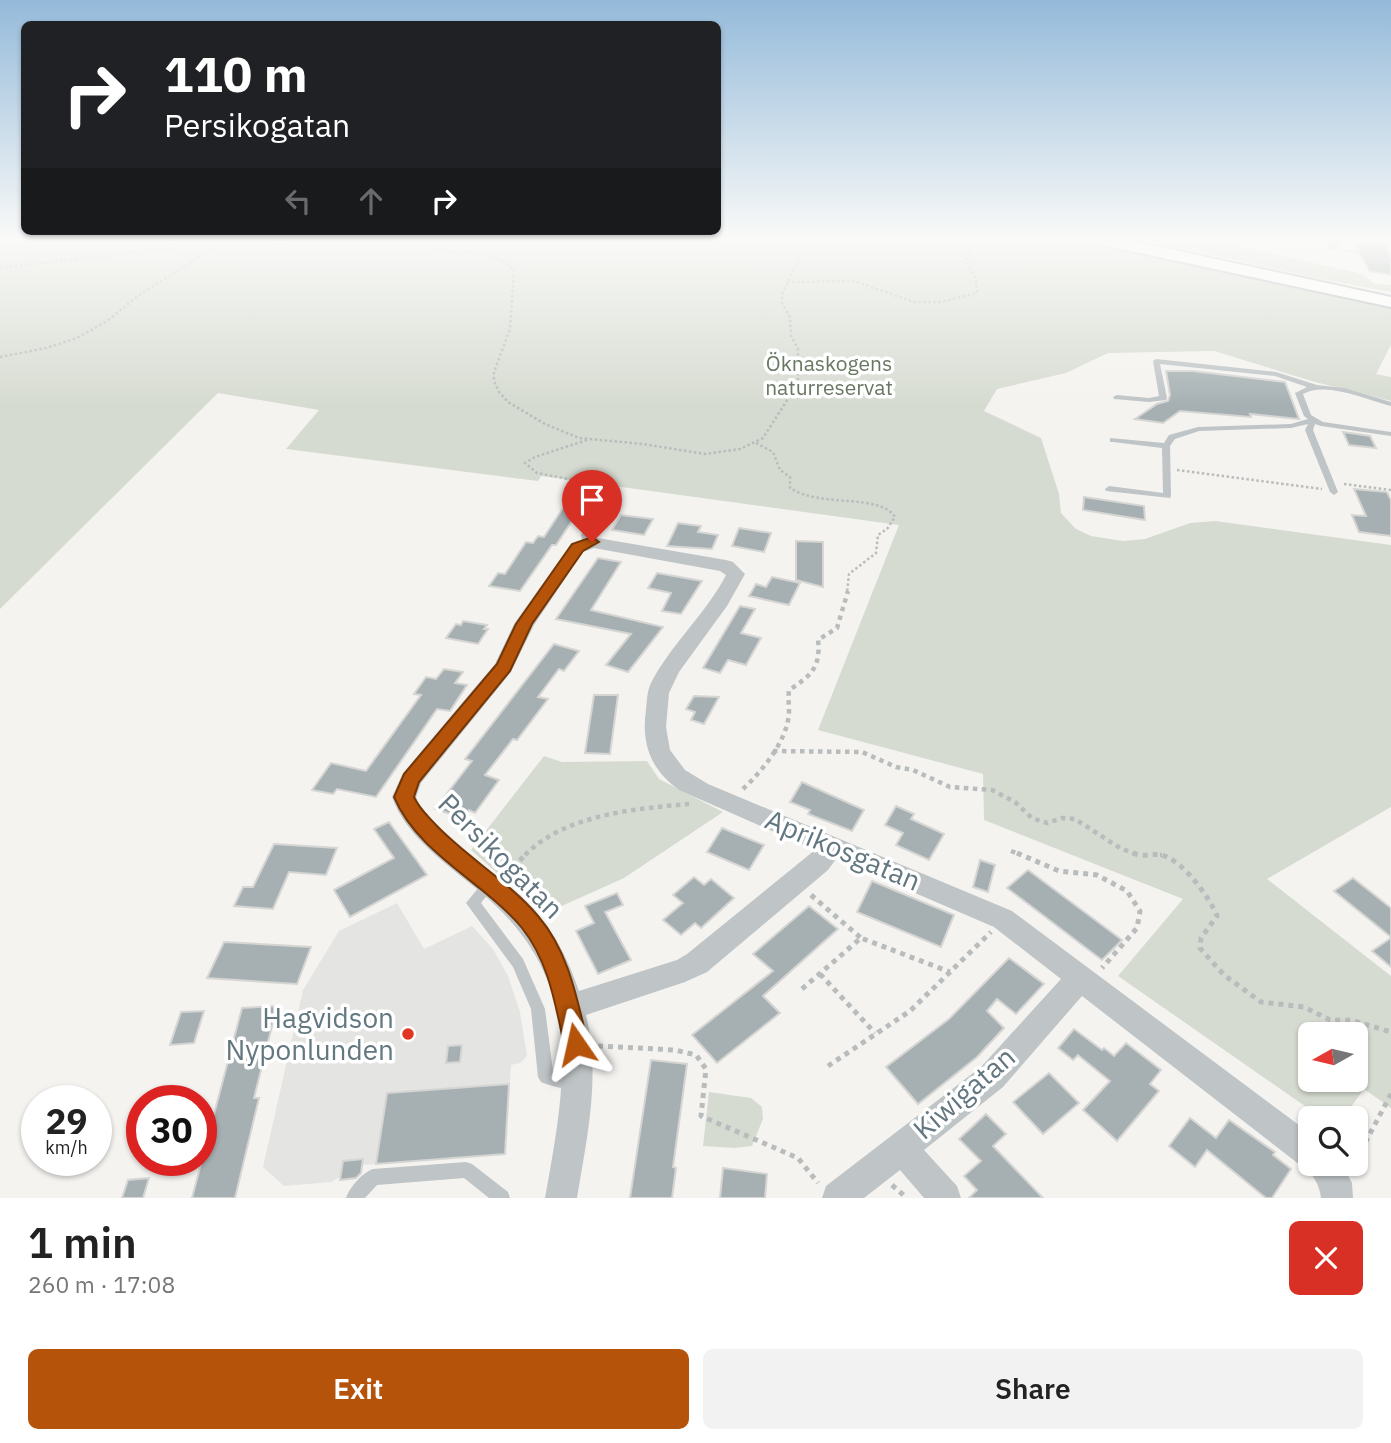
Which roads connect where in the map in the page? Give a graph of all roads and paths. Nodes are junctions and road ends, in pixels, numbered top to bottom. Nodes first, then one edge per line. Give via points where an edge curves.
1 (141, 294) edge
2 (513, 294) edge
3 (783, 294) edge
4 (889, 294) edge
5 (974, 294) edge
6 (1353, 294) edge
7 (1391, 302) edge
8 (0, 357) edge
9 (1315, 387) junction
10 (1117, 397) dead end
11 (1391, 404) edge
12 (1312, 420) junction
13 (1391, 433) edge
14 (587, 440) junction
15 (1114, 440) dead end
16 (756, 443) junction
17 (1166, 446) junction
18 (1166, 468) junction
19 (1109, 489) dead end
20 (1333, 489) junction
21 (1391, 490) edge
22 (617, 491) joint
23 (591, 542) junction
24 (773, 751) junction
25 (722, 799) junction
26 (832, 846) junction
27 (1011, 851) dead end
28 (796, 882) junction
29 (489, 885) junction
30 (1003, 919) junction
31 (861, 938) junction
32 (950, 972) junction
33 (820, 974) junction
34 (1084, 981) junction
35 (802, 989) dead end
36 (569, 1007) junction
37 (1391, 1031) edge
38 (876, 1032) junction
39 (576, 1044) junction
40 (828, 1066) dead end
41 (579, 1084) junction
42 (1391, 1094) edge
43 (1368, 1137) edge
44 (1298, 1144) edge
45 (901, 1147) junction
46 (1331, 1176) edge
47 (830, 1193) edge
48 (354, 1198) edge
49 (502, 1198) edge
50 (561, 1198) edge
51 (945, 1198) edge
52 (1337, 1198) edge

1 - 8 path via 77,338
2 - 14 path via 510,329 494,381 508,402 565,434
3 - 16 path via 791,336 799,349 798,383
4 - 5 path via 914,302
6 - 7 street
9 - 10 lane via 1276,374 1156,361 1163,398
9 - 11 lane
9 - 12 lane via 1299,394
12 - 13 lane
12 - 17 lane via 1291,426 1198,429 1172,437
12 - 20 lane via 1309,430
14 - 16 path via 705,454
14 - 22 path via 573,448 535,455 525,463 537,473
15 - 17 lane
16 - 24 path via 778,457 780,470 790,477 789,488 802,496 879,504 895,517 878,535 876,553 849,574 851,585 837,628 818,640 821,658 812,676 789,690 784,733
17 - 18 lane
18 - 19 lane via 1167,496
18 - 20 path
20 - 21 path via 1347,484
22 - 23 lane via 585,535
23 - 25 street, Aprikosgatan via 735,570 735,578 662,683 654,728 656,746 671,771 689,785
23 - 29 street, Persikogatan via 578,548 524,624 504,667 405,790 410,810
24 - 25 path via 755,779
24 - 37 path via 862,752 950,787 992,790 1047,823 1075,819 1142,858 1162,855 1182,867 1212,902 1217,916 1201,938 1200,948 1224,975 1261,1002 1304,1007 1331,1020 1351,1020
25 - 26 street, Aprikosgatan
25 - 29 path via 644,809 563,830 541,841
26 - 28 street
26 - 30 street, Aprikosgatan
27 - 34 path via 1059,871 1097,876 1127,891 1140,911 1137,928
28 - 31 path
28 - 36 street via 685,970
29 - 36 street, Persikogatan via 530,922 547,946
29 - 41 lane via 473,903 518,963 538,1009 546,1077
30 - 32 path
30 - 34 street, Aprikosgatan
31 - 32 path
31 - 33 path
32 - 38 path via 910,1011
33 - 35 path
33 - 38 path
34 - 44 street, Aprikosgatan
34 - 45 street, Kiwigatan via 1000,1069
36 - 39 street, Persikogatan
38 - 40 path
39 - 41 street, Persikogatan
39 - 47 path via 696,1055 706,1069 701,1115 798,1158
41 - 50 street, Persikogatan
42 - 43 path
45 - 47 street, Kiwigatan
45 - 51 street
46 - 52 street
48 - 49 lane via 373,1177 466,1170

